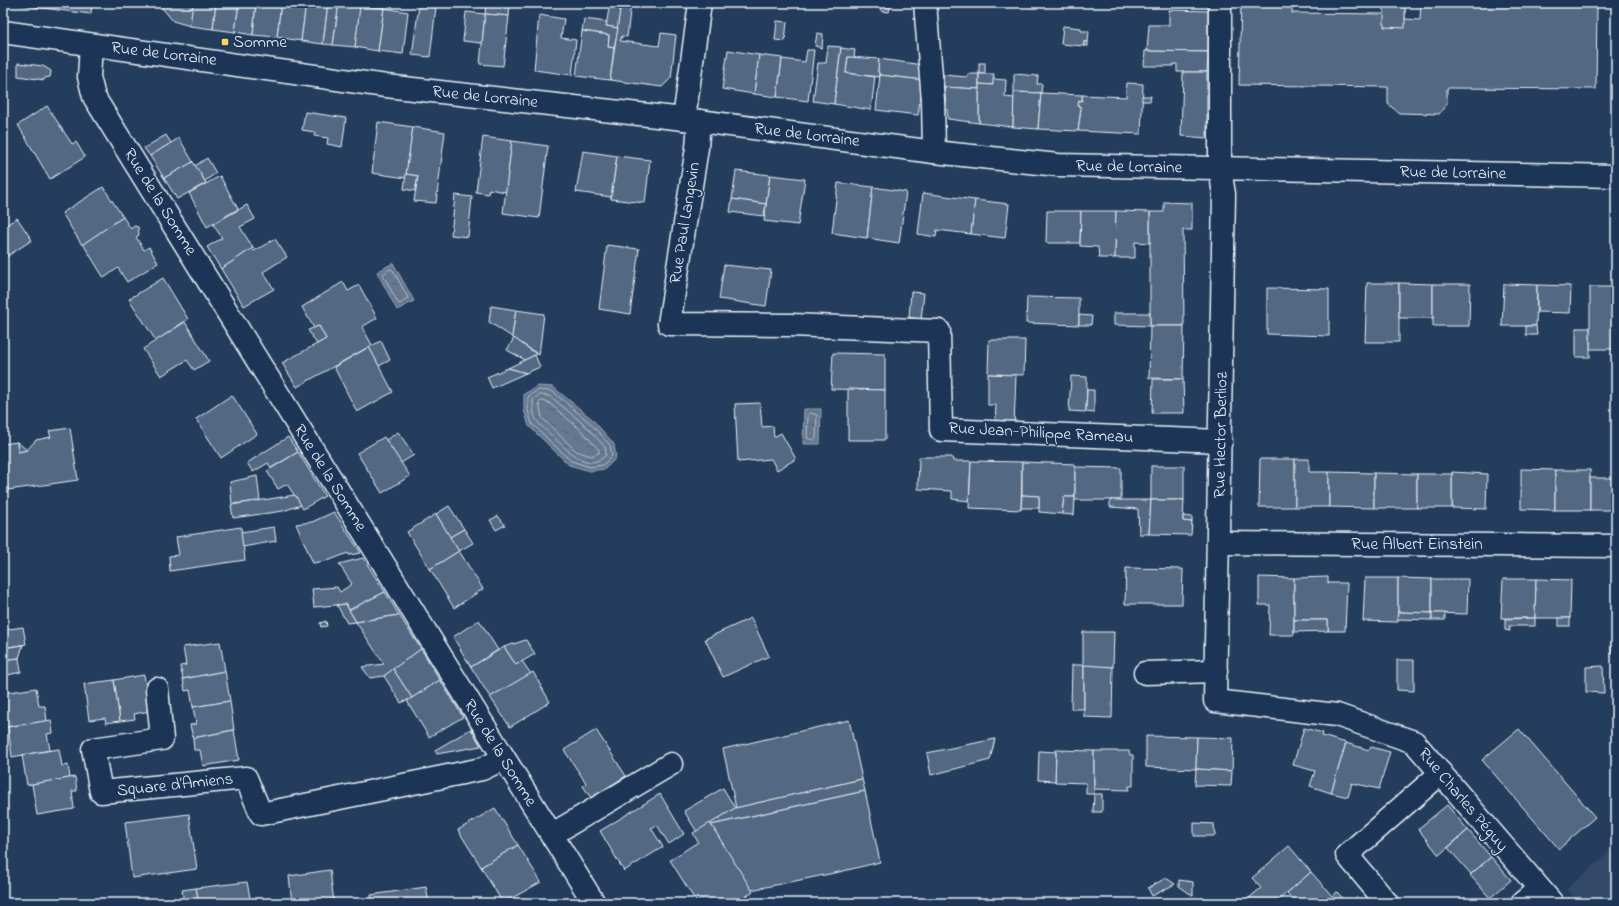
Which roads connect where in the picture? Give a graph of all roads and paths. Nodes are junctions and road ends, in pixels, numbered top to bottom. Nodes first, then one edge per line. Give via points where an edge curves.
1 (700, 3) edge
2 (925, 3) edge
3 (1220, 3) edge
4 (3, 32) edge
5 (91, 45) junction
6 (692, 120) junction
7 (934, 152) junction
8 (1220, 169) junction
9 (1616, 176) edge
10 (669, 324) joint
11 (1221, 441) junction
12 (1219, 543) junction
13 (1616, 546) edge
14 (1216, 671) junction
15 (1145, 672) dead end
16 (157, 688) dead end
17 (1215, 701) joint
18 (503, 759) junction
19 (671, 764) dead end
20 (1441, 773) junction
21 (551, 835) junction
22 (1545, 896) edge
23 (594, 903) edge
24 (1387, 903) edge
25 (1522, 903) edge

1 - 6 street, Rue Paul Langevin
2 - 7 street via 933,100
3 - 8 street, Rue Hector Berlioz
4 - 5 street, Rue de Lorraine
5 - 6 street, Rue de Lorraine via 392,87
5 - 18 street, Rue de la Somme via 88,77 94,97
6 - 7 street, Rue de Lorraine
6 - 10 street, Rue Paul Langevin via 697,148
7 - 8 street, Rue de Lorraine via 1058,165
8 - 9 street, Rue de Lorraine
8 - 11 street, Rue Hector Berlioz via 1224,194
10 - 11 street, Rue Jean-Philippe Rameau via 791,324 939,331 941,430
11 - 12 street, Rue Hector Berlioz
12 - 13 street, Rue Albert Einstein
12 - 14 street, Rue Hector Berlioz
14 - 15 street
14 - 17 street, Rue Hector Berlioz
16 - 18 street, Square d’Amiens via 162,739 93,749 101,792 246,778 260,814 482,769
17 - 20 street, Rue Charles Péguy via 1337,715 1414,742
18 - 21 street, Rue de la Somme
19 - 21 street
20 - 22 street, Rue Charles Péguy
20 - 24 street via 1347,855
21 - 23 street, Rue de la Somme
22 - 25 street

